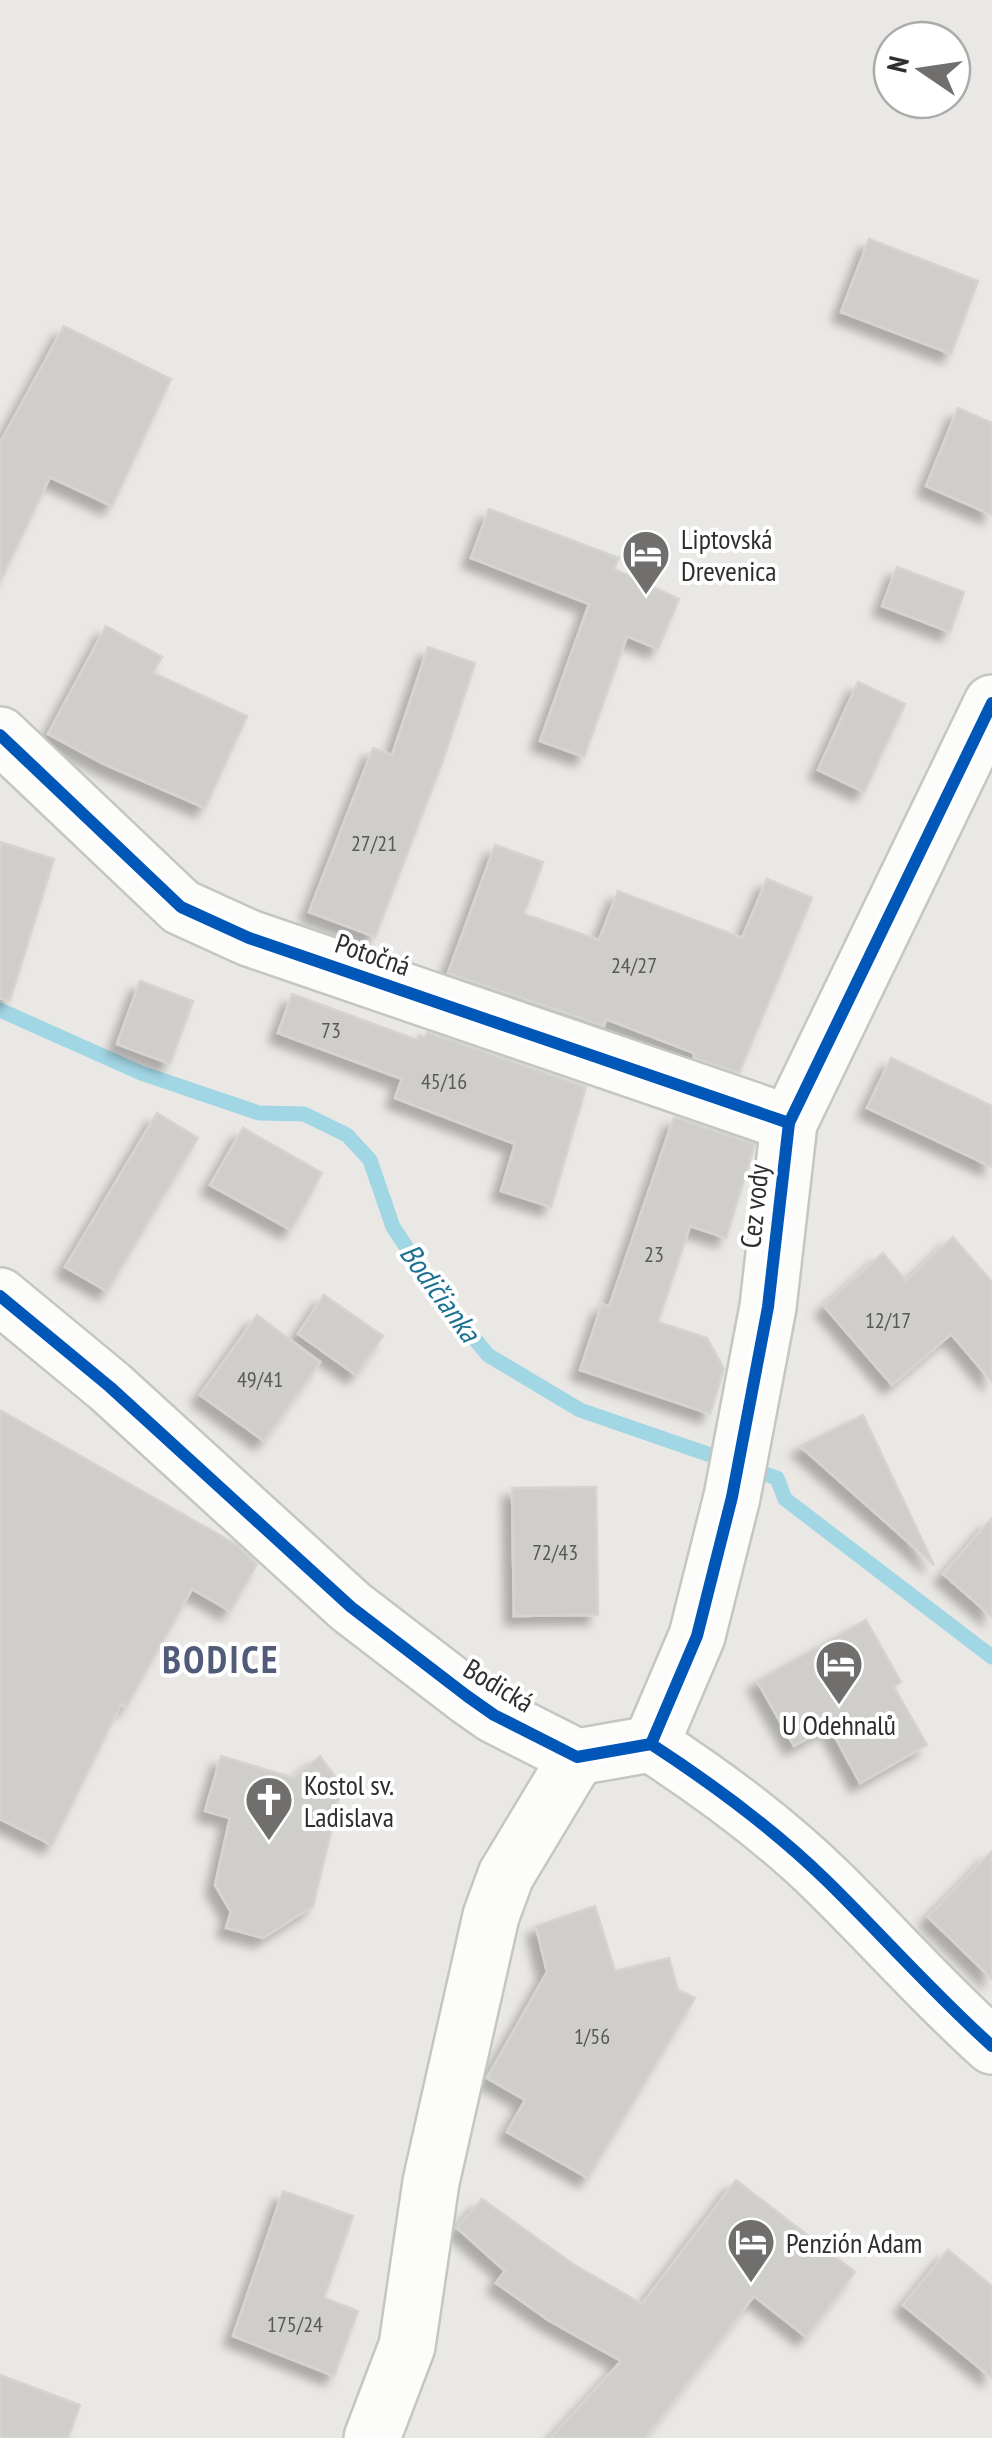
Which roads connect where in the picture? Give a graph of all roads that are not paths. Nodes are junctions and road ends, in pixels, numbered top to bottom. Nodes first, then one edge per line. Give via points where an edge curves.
1 (992, 703) edge
2 (0, 735) edge
3 (789, 1124) junction
4 (0, 1296) edge
5 (651, 1744) junction
6 (577, 1757) junction
7 (992, 2046) edge
8 (372, 2438) edge

1 - 3 street, Cez vody
2 - 3 street, Potočná via 181,907 249,938
3 - 5 street, Cez vody via 768,1307 732,1497 697,1636
4 - 6 street, Bodická via 389,1639 494,1715
5 - 6 street
5 - 7 street via 726,1794 812,1868
6 - 8 street via 506,1875 491,1916 430,2182 407,2346

